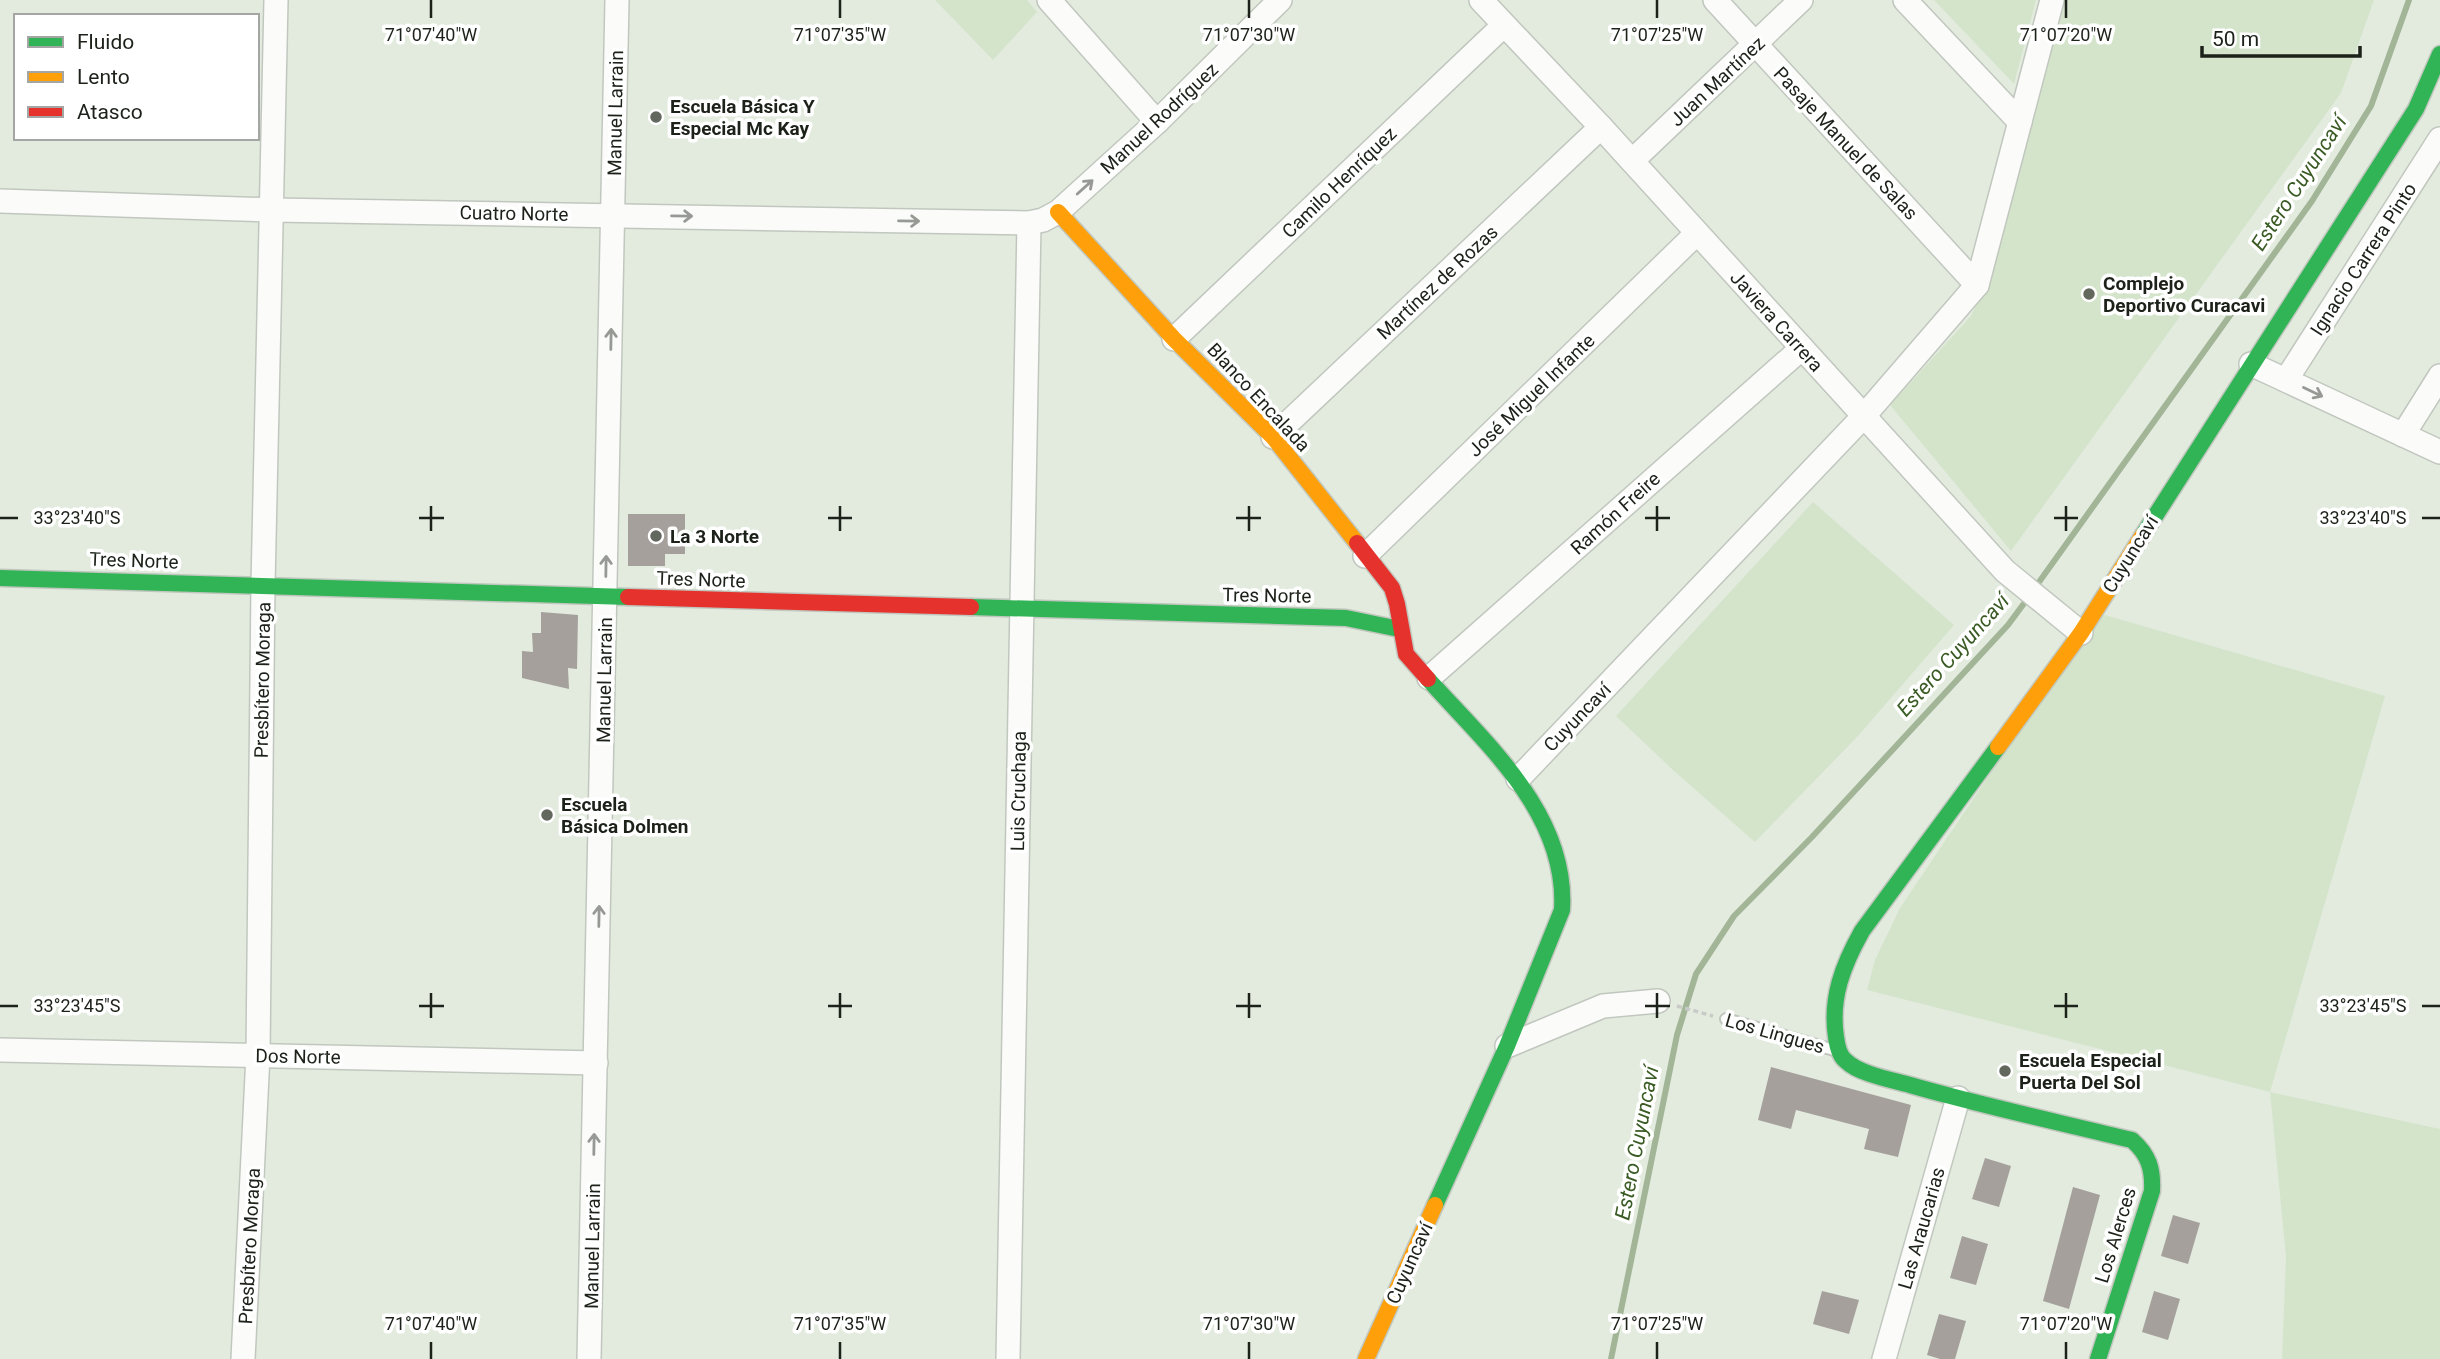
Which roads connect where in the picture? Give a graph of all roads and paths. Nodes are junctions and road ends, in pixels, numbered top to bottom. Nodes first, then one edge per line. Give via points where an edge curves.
1 (276, 0) edge
2 (617, 0) edge
3 (1049, 0) edge
4 (1280, 0) edge
5 (1481, 0) edge
6 (1715, 0) edge
7 (1801, 0) edge
8 (1905, 0) edge
9 (2052, 0) edge
10 (1504, 25) junction
11 (1756, 44) junction
12 (2440, 54) edge
13 (1157, 122) junction
14 (2020, 122) junction
15 (1601, 127) junction
16 (2440, 139) edge
17 (1632, 161) junction
18 (0, 201) edge
19 (273, 210) junction
20 (1058, 212) junction
21 (614, 215) junction
22 (1029, 223) junction
23 (1697, 233) junction
24 (1977, 285) junction
25 (1174, 339) junction
26 (1801, 348) junction
27 (2250, 364) junction
28 (2440, 376) edge
29 (2286, 380) junction
30 (1863, 417) junction
31 (2403, 435) junction
32 (1273, 438) junction
33 (2440, 452) edge
34 (1365, 556) junction
35 (0, 578) edge
36 (263, 585) junction
37 (605, 597) junction
38 (1021, 609) junction
39 (1399, 629) junction
40 (2081, 632) junction
41 (1429, 678) junction
42 (1518, 779) junction
43 (1658, 1001) joint
44 (1726, 1019) joint
45 (1507, 1046) junction
46 (0, 1050) edge
47 (1839, 1052) junction
48 (258, 1055) junction
49 (596, 1063) junction
50 (1958, 1098) junction
51 (2150, 1163) joint
52 (243, 1359) edge
53 (589, 1359) edge
54 (1008, 1359) edge
55 (1366, 1359) edge
56 (1884, 1359) edge
57 (2098, 1359) edge

1 - 19 street, Presbítero Moraga
2 - 21 street, Manuel Larrain
3 - 13 street
4 - 13 street, Manuel Rodríguez
5 - 10 street, Javiera Carrera
6 - 11 street, Pasaje Manuel de Salas
7 - 11 street, Juan Martínez
8 - 14 street
9 - 14 street, Cuyuncaví
10 - 15 street, Javiera Carrera
10 - 25 street, Camilo Henríquez
11 - 17 street, Juan Martínez
11 - 24 street, Pasaje Manuel de Salas
12 - 27 street, Cuyuncaví via 2417,109
20 -> 13 street, Manuel Rodríguez
14 - 24 street, Cuyuncaví
15 - 17 street, Javiera Carrera
15 - 32 street, Martínez de Rozas
16 - 29 street, Ignacio Carrera Pinto
17 - 23 street, Javiera Carrera
18 - 19 street, Cuatro Norte
19 - 21 street, Cuatro Norte
19 - 36 street, Presbítero Moraga
20 - 22 street, Manuel Rodríguez
20 - 25 street, Blanco Encalada
21 -> 22 street, Cuatro Norte
37 -> 21 street, Manuel Larrain
22 - 38 street, Luis Cruchaga
23 - 26 street, Javiera Carrera
23 - 34 street, José Miguel Infante
24 - 30 street, Cuyuncaví
25 - 32 street, Blanco Encalada
26 - 30 street, Javiera Carrera
26 - 41 street, Ramón Freire
27 - 29 street
27 - 40 street, Cuyuncaví
28 - 31 street
29 -> 31 street
30 - 40 street, Javiera Carrera via 2005,571
30 - 42 street, Cuyuncaví
31 - 33 street
32 - 34 street, Blanco Encalada
34 - 39 street, Blanco Encalada via 1392,588
35 - 36 street, Tres Norte
36 - 37 street, Tres Norte
36 - 48 street, Presbítero Moraga
37 - 38 street, Tres Norte
49 -> 37 street, Manuel Larrain
38 - 39 street, Tres Norte via 1346,618
38 - 54 street, Luis Cruchaga
39 - 41 street, Cuyuncaví via 1406,654
40 - 47 street, Cuyuncaví via 1862,931 1841,973 1834,1011
41 - 42 street, Cuyuncaví
42 - 45 street, Cuyuncaví via 1555,852 1563,894 1562,910
43 - 44 path, Los Lingues
43 - 45 street via 1603,1006
44 - 47 lane, Los Lingues
45 - 55 street, Cuyuncaví
46 - 48 street, Dos Norte
47 - 50 street, Los Lingues via 1847,1064 1862,1072
48 - 49 street, Dos Norte
48 - 52 street, Presbítero Moraga
53 -> 49 street, Manuel Larrain
50 - 51 street, Los Lingues via 2132,1140
50 - 56 street, Las Araucarias
51 - 57 street, Los Alerces via 2152,1191

